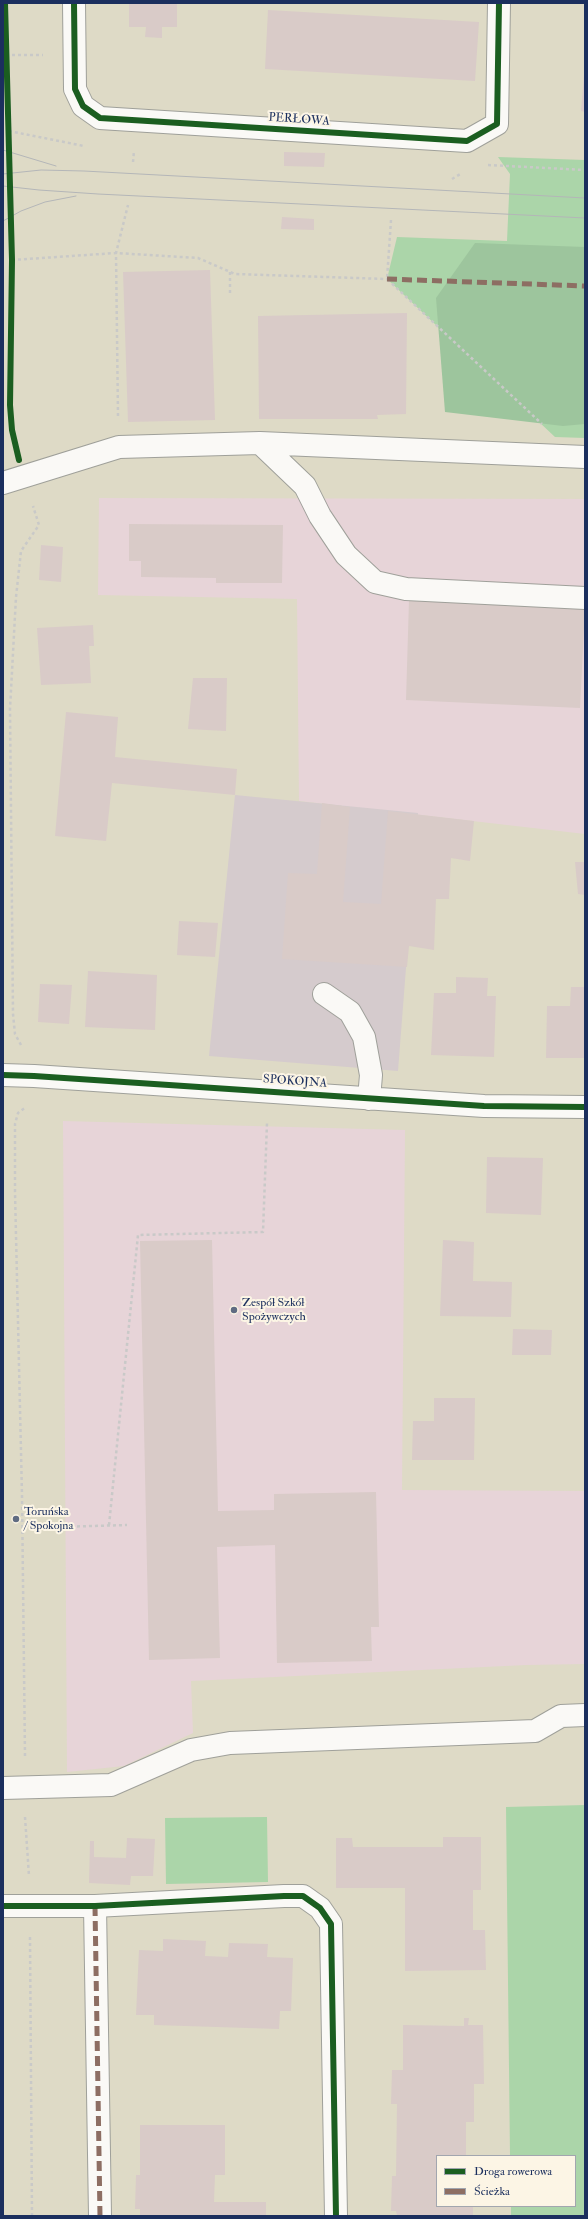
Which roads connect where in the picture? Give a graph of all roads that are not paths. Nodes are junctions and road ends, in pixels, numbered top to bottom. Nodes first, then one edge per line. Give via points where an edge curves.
1 (74, 3) edge
2 (499, 3) edge
3 (260, 443) junction
4 (585, 457) edge
5 (3, 483) edge
6 (585, 598) edge
7 (324, 994) dead end
8 (3, 1076) edge
9 (369, 1099) junction
10 (585, 1107) edge
11 (585, 1715) edge
12 (3, 1788) edge
13 (3, 1906) edge
14 (95, 1906) junction
15 (100, 2216) edge
16 (336, 2216) edge

1 - 2 street, PERŁOWA via 75,89 83,106 100,118 467,142 496,124
3 - 4 street
3 - 5 street via 119,447
3 - 6 street via 305,486 320,516 346,556 375,582 406,590
7 - 9 street via 350,1012 364,1037 371,1075
8 - 9 street, SPOKOJNA
9 - 10 street, SPOKOJNA via 484,1106
11 - 12 street via 561,1716 535,1731 230,1743 191,1750 111,1785
13 - 14 street
14 - 15 street
14 - 16 street via 303,1896 320,1908 331,1924

